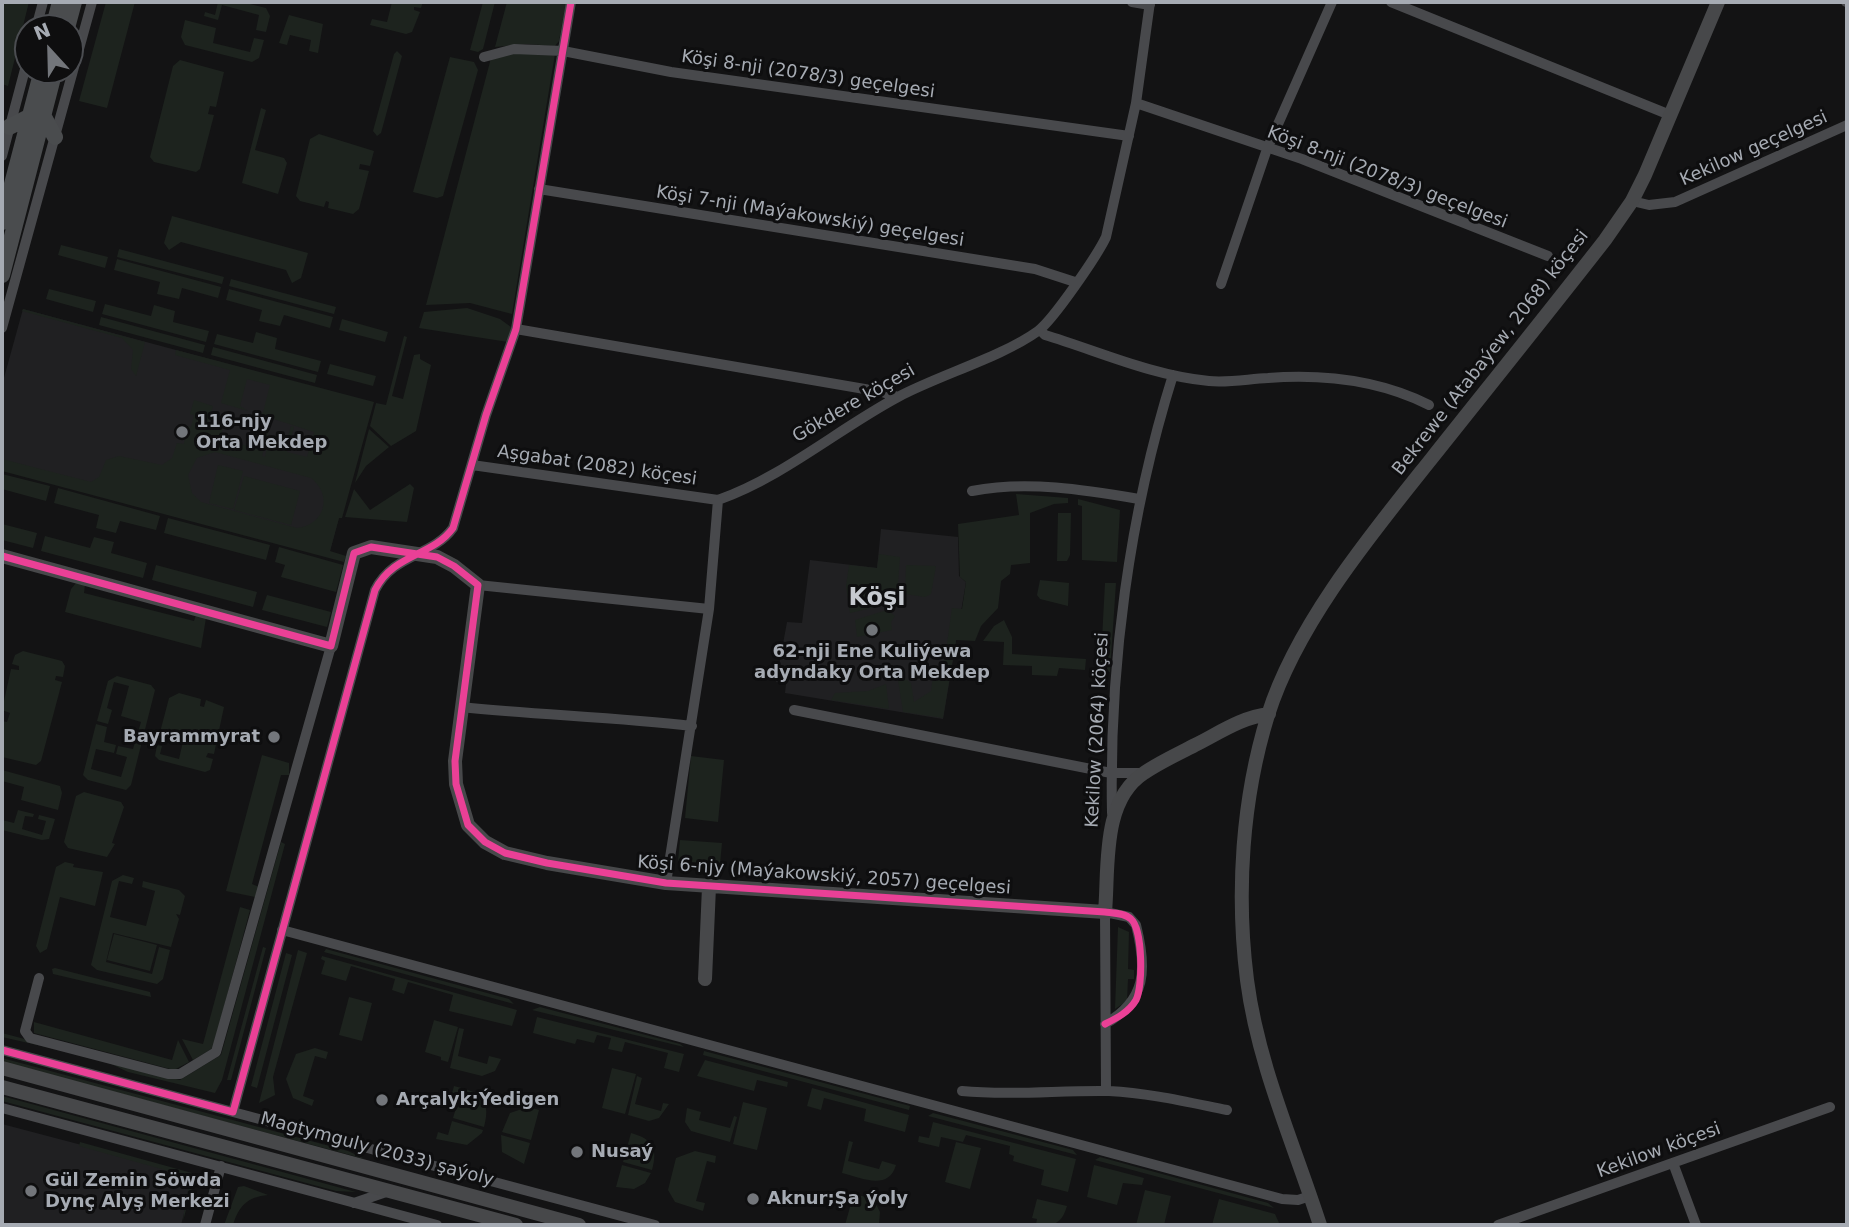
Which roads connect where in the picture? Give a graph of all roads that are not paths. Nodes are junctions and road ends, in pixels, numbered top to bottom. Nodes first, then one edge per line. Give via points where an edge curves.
1 (92, 2) edge
2 (571, 2) edge
3 (1132, 2) edge
4 (1332, 2) edge
5 (1391, 2) edge
6 (1718, 2) edge
7 (1150, 3) edge
8 (563, 51) junction
9 (484, 57) dead end
10 (21, 84) edge
11 (40, 84) edge
12 (49, 84) edge
13 (1136, 103) junction
14 (37, 115) junction
15 (1670, 115) junction
16 (1847, 125) edge
17 (9, 127) junction
18 (1129, 136) junction
19 (55, 137) junction
20 (1267, 149) junction
21 (2, 156) edge
22 (539, 189) junction
23 (1632, 201) junction
24 (2, 222) edge
25 (1548, 256) dead end
26 (2, 275) edge
27 (1075, 282) junction
28 (1222, 284) dead end
29 (2, 328) edge
30 (516, 328) junction
31 (1040, 330) junction
32 (1173, 375) junction
33 (898, 397) junction
34 (1429, 405) dead end
35 (472, 465) junction
36 (972, 491) dead end
37 (1139, 499) junction
38 (718, 500) junction
39 (415, 553) junction
40 (2, 556) edge
41 (478, 585) junction
42 (709, 609) junction
43 (331, 646) junction
44 (461, 708) junction
45 (794, 710) dead end
46 (1269, 714) junction
47 (692, 726) junction
48 (1111, 773) junction
49 (1143, 774) junction
50 (1112, 823) junction
51 (666, 883) junction
52 (709, 887) junction
53 (1105, 912) junction
54 (282, 930) junction
55 (40, 978) dead end
56 (705, 979) dead end
57 (1105, 1024) junction
58 (2, 1050) edge
59 (2, 1068) edge
60 (2, 1087) edge
61 (962, 1091) dead end
62 (1106, 1091) junction
63 (1830, 1107) dead end
64 (2, 1108) edge
65 (1227, 1110) dead end
66 (233, 1112) junction
67 (368, 1151) junction
68 (1673, 1163) junction
69 (221, 1166) junction
70 (395, 1174) junction
71 (390, 1191) junction
72 (1310, 1196) junction
73 (353, 1203) junction
74 (205, 1225) edge
75 (437, 1225) edge
76 (516, 1225) edge
77 (579, 1225) edge
78 (655, 1225) edge
79 (1320, 1225) edge
80 (1498, 1225) edge
81 (1696, 1225) edge

1 - 19 street
2 - 8 street
3 - 7 street
4 - 20 street
5 - 15 street
6 - 15 main road, Bekrewe (Atabaýew, 2068) köçesi
7 - 13 street, Gökdere köçesi
8 - 9 street, Köşi 8-nji (2078/3) geçelgesi via 514,49
8 - 18 street, Köşi 8-nji (2078/3) geçelgesi via 671,72
8 - 22 street
10 - 17 street
11 - 14 main road
12 - 14 main road
13 - 18 street, Gökdere köçesi
13 - 20 street, Köşi 8-nji (2078/3) geçelgesi
14 - 17 main road
14 - 19 main road
14 - 24 main road
14 - 26 main road
15 - 23 main road, Bekrewe (Atabaýew, 2068) köçesi
16 - 23 street, Kekilow geçelgesi via 1675,202 1649,205
17 - 21 street
18 - 27 street, Gökdere köçesi via 1106,237
19 - 29 street
20 - 25 street, Köşi 8-nji (2078/3) geçelgesi
20 - 28 street
22 - 27 street, Köşi 7-nji (Maýakowskiý) geçelgesi via 1035,269
22 - 30 street
23 - 46 main road, Bekrewe (Atabaýew, 2068) köçesi via 1357,552 1306,635
27 - 31 street, Gökdere köçesi
30 - 33 street
30 - 35 street
31 - 32 street
31 - 33 street, Gökdere köçesi
32 - 34 street via 1211,382 1338,379
32 - 37 street, Kekilow (2064) köçesi
33 - 38 street, Gökdere köçesi
35 - 38 street, Aşgabat (2082) köçesi
35 - 39 street via 453,528 446,538
36 - 37 street via 991,487 1090,491
37 - 48 street, Kekilow (2064) köçesi via 1127,570
38 - 42 street
39 - 41 main road via 445,561
39 - 43 main road via 372,547 354,553
39 - 54 street via 388,570 374,590
40 - 43 main road
41 - 42 street
41 - 44 main road
42 - 47 street
43 - 55 street via 216,1052 180,1074 168,1074 30,1038 25,1031
44 - 47 street via 571,718 596,715
44 - 51 main road, Köşi 6-njy (Maýakowskiý, 2057) geçelgesi via 455,761 460,804 468,825 485,842 505,853 547,863
45 - 48 street
46 - 49 main road via 1224,730
46 - 72 main road, Bekrewe (Atabaýew, 2068) köçesi via 1244,838 1247,980 1266,1068
47 - 51 street
48 - 49 street
48 - 50 street, Kekilow (2064) köçesi
49 - 50 main road via 1126,790
50 - 53 main road, Kekilow (2064) köçesi
51 - 52 main road, Köşi 6-njy (Maýakowskiý, 2057) geçelgesi
52 - 53 main road, Köşi 6-njy (Maýakowskiý, 2057) geçelgesi
52 - 56 main road
53 - 57 street, Kekilow (2064) köçesi
53 - 57 street via 1129,917 1136,925 1140,986 1125,1013
54 - 66 street
54 - 72 street via 1282,1199
57 - 62 street, Kekilow (2064) köçesi
58 - 66 street
59 - 70 main road, Magtymguly (2033) şaýoly
60 - 71 main road, Magtymguly (2033) şaýoly
61 - 62 street via 996,1095
62 - 65 street via 1149,1094
63 - 68 street, Kekilow köçesi
64 - 69 street
66 - 67 street
67 - 70 street
67 - 78 street
68 - 80 street, Kekilow köçesi
68 - 81 street
69 - 73 street
69 - 74 street
70 - 77 main road, Magtymguly (2033) şaýoly
71 - 73 street
71 - 76 main road, Magtymguly (2033) şaýoly
72 - 79 main road, Bekrewe (Atabaýew, 2068) köçesi
73 - 75 street

